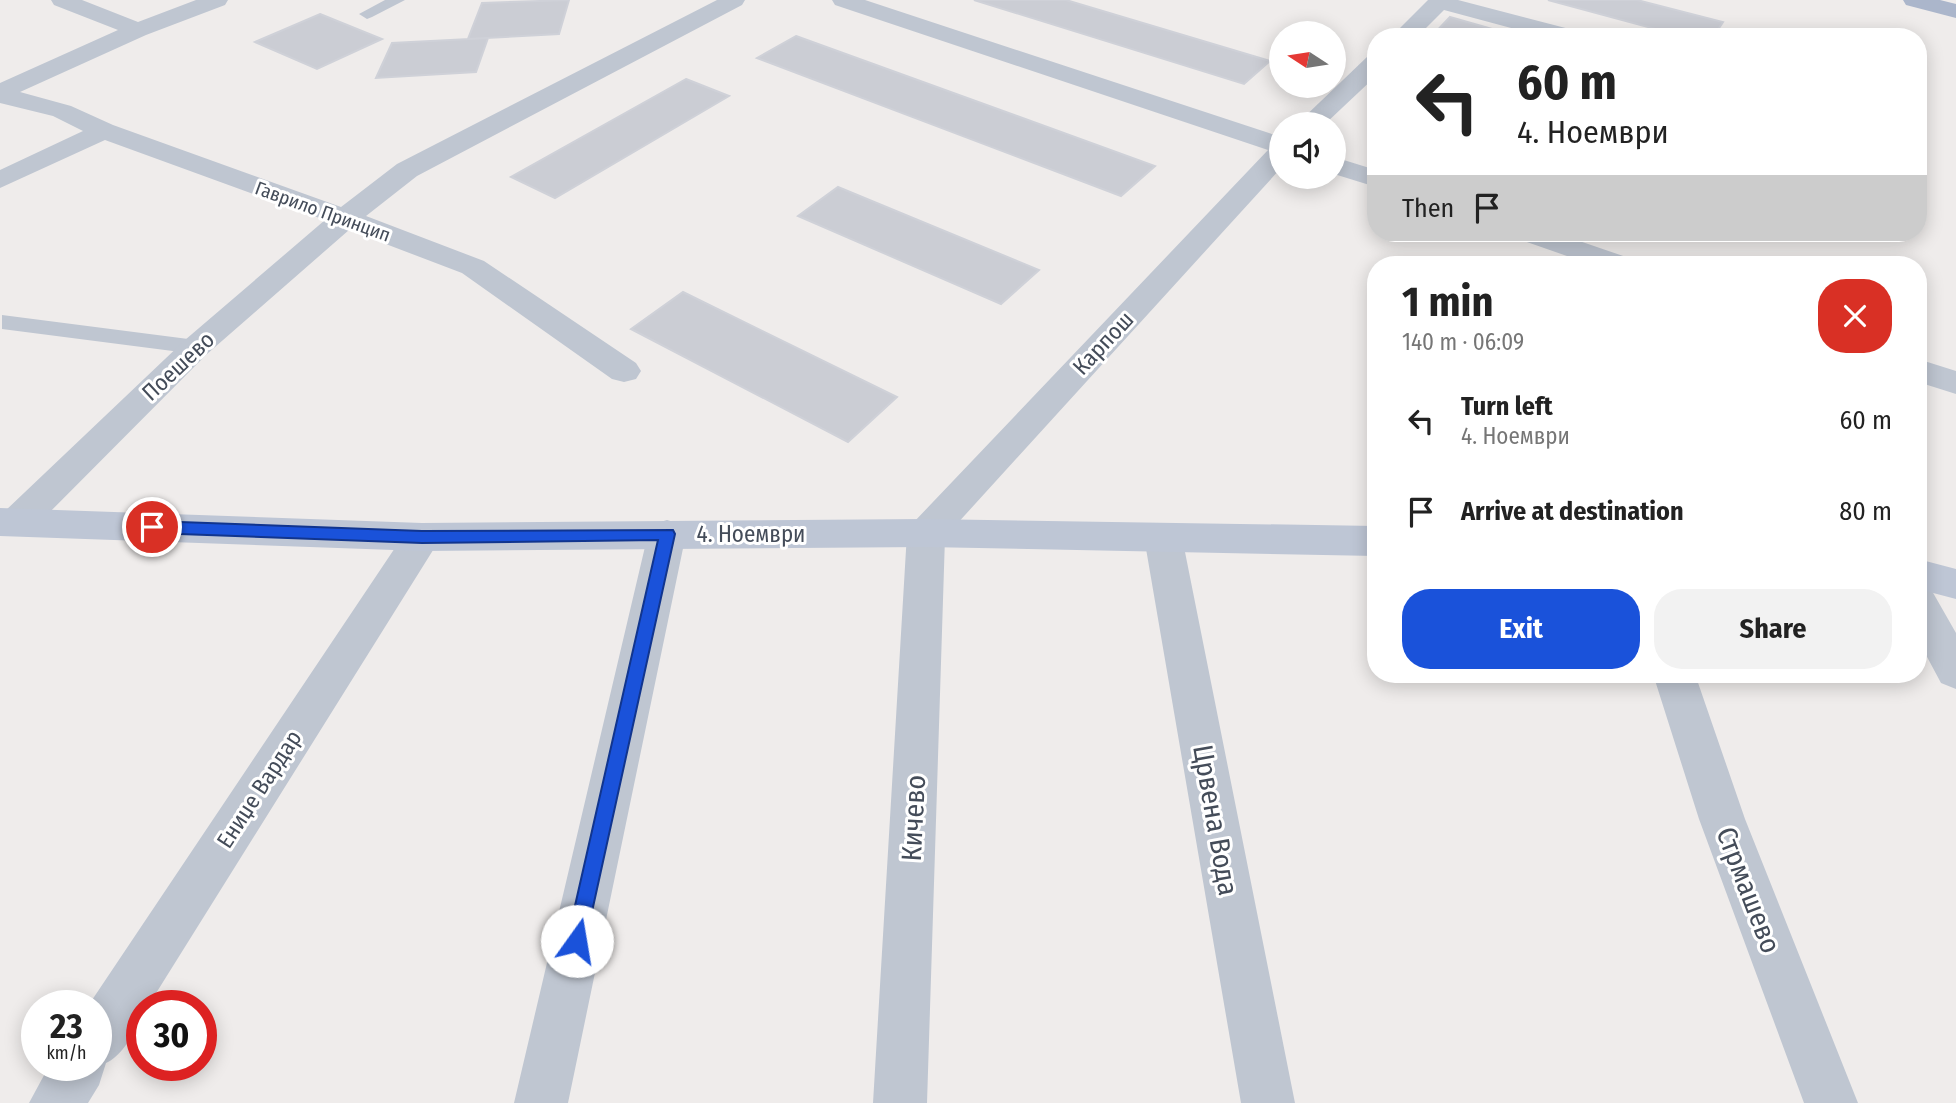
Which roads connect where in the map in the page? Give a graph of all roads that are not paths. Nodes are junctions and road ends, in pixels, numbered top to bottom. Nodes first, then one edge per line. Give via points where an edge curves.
1 (62, 0) edge
2 (217, 0) edge
3 (397, 0) edge
4 (734, 0) edge
5 (843, 0) edge
6 (1914, 0) edge
7 (1440, 1) edge
8 (1956, 11) edge
9 (367, 14) dead end
10 (1412, 28) edge
11 (1540, 28) edge
12 (138, 30) junction
13 (1367, 70) edge
14 (0, 94) edge
15 (1323, 112) edge
16 (104, 131) junction
17 (1269, 142) edge
18 (1269, 165) edge
19 (1346, 168) edge
20 (1367, 176) edge
21 (0, 180) edge
22 (345, 218) junction
23 (1554, 242) edge
24 (1595, 256) edge
25 (2, 322) edge
26 (195, 347) junction
27 (624, 371) dead end
28 (1927, 373) edge
29 (1956, 383) edge
30 (8, 522) edge
31 (926, 533) junction
32 (667, 534) junction
33 (422, 537) junction
34 (1163, 537) junction
35 (1367, 541) edge
36 (1927, 576) edge
37 (1956, 584) edge
38 (1927, 618) edge
39 (1956, 671) edge
40 (1677, 683) edge
41 (112, 1016) edge
42 (70, 1081) edge
43 (56, 1103) edge
44 (541, 1103) edge
45 (900, 1103) edge
46 (1268, 1103) edge
47 (1831, 1103) edge

1 - 12 street
2 - 12 street
3 - 9 lane
4 - 22 street, Поешево via 407,170
5 - 17 street
6 - 8 main road
7 - 10 street
7 - 11 street
12 - 14 street
13 - 15 street
14 - 16 street, Гаврило Принцип via 62,111
16 - 21 street
16 - 22 street, Гаврило Принцип
18 - 31 street, Карпош
19 - 20 street
22 - 26 street, Поешево
22 - 27 street, Гаврило Принцип via 473,267
23 - 24 street
25 - 26 lane
26 - 30 street, Поешево
28 - 29 street
30 - 33 street, 4. Ноември
31 - 32 street, 4. Ноември
31 - 34 street, 4. Ноември
31 - 45 street, Кичево
32 - 33 street, 4. Ноември
32 - 44 street
33 - 41 street, Ениџе Вардар
34 - 35 street, 4. Ноември
34 - 46 street, Црвена Вода
36 - 37 street
38 - 39 street
40 - 47 street, Стрмашево via 1722,818
42 - 43 street

